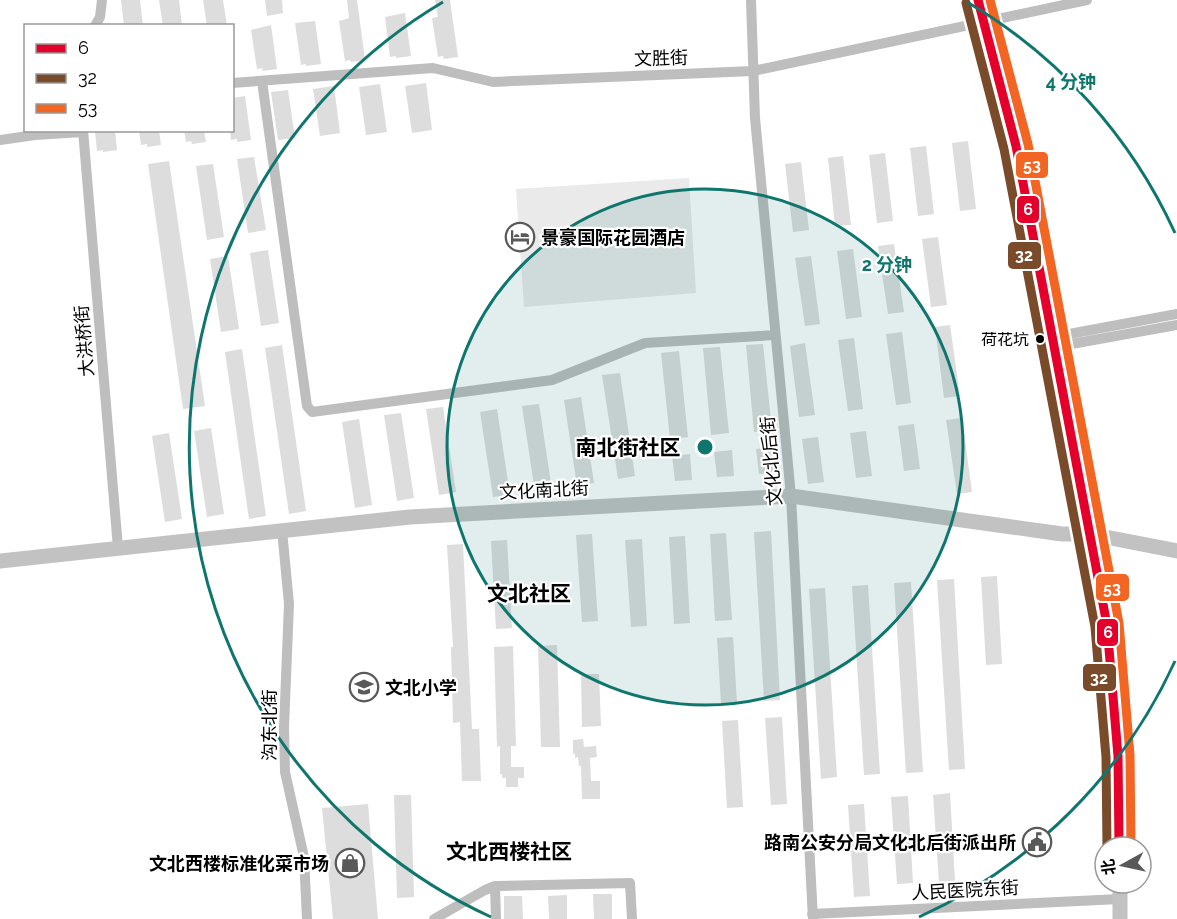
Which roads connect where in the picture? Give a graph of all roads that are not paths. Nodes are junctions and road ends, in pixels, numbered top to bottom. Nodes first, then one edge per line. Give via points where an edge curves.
1 (102, 0) edge
2 (751, 0) edge
3 (978, 0) edge
4 (1087, 0) edge
5 (985, 21) junction
6 (96, 24) edge
7 (753, 70) junction
8 (262, 81) junction
9 (234, 83) edge
10 (71, 132) edge
11 (83, 132) edge
12 (0, 140) edge
13 (1177, 314) edge
14 (1177, 325) edge
15 (775, 334) junction
16 (1054, 342) junction
17 (791, 496) junction
18 (282, 530) junction
19 (1090, 534) junction
20 (118, 548) junction
21 (1177, 551) edge
22 (0, 561) edge
23 (1119, 835) edge
24 (495, 886) junction
25 (1093, 893) edge
26 (1120, 895) edge
27 (812, 916) edge
28 (307, 919) edge
29 (434, 919) edge
30 (496, 919) edge
31 (632, 919) edge
32 (1120, 919) edge

1 - 6 street
2 - 7 street, 文化北后街
3 - 5 street
4 - 5 street, 文胜街
5 - 7 street, 文胜街
5 - 16 street via 1016,146
7 - 8 street, 文胜街 via 492,82 434,68
7 - 15 street, 文化北后街
8 - 9 street, 文胜街
8 - 15 street via 307,406 312,412 552,380 645,343
10 - 12 street
11 - 20 street, 大洪桥街
13 - 16 street
14 - 16 street
15 - 17 street, 文化北后街
16 - 19 street
17 - 18 street, 文化南北街 via 410,517
17 - 19 street, 文化南北街 via 1062,534
17 - 27 street, 文化北后街
18 - 20 street, 文化南北街
18 - 28 street, 沟东北街 via 289,604 285,772 304,856
19 - 21 street, 文化南北街
19 - 23 street via 1107,625 1118,756
20 - 22 street, 文化南北街
24 - 29 street
24 - 30 street
24 - 31 street via 630,883
25 - 27 street, 人民医院东街
26 - 32 street

